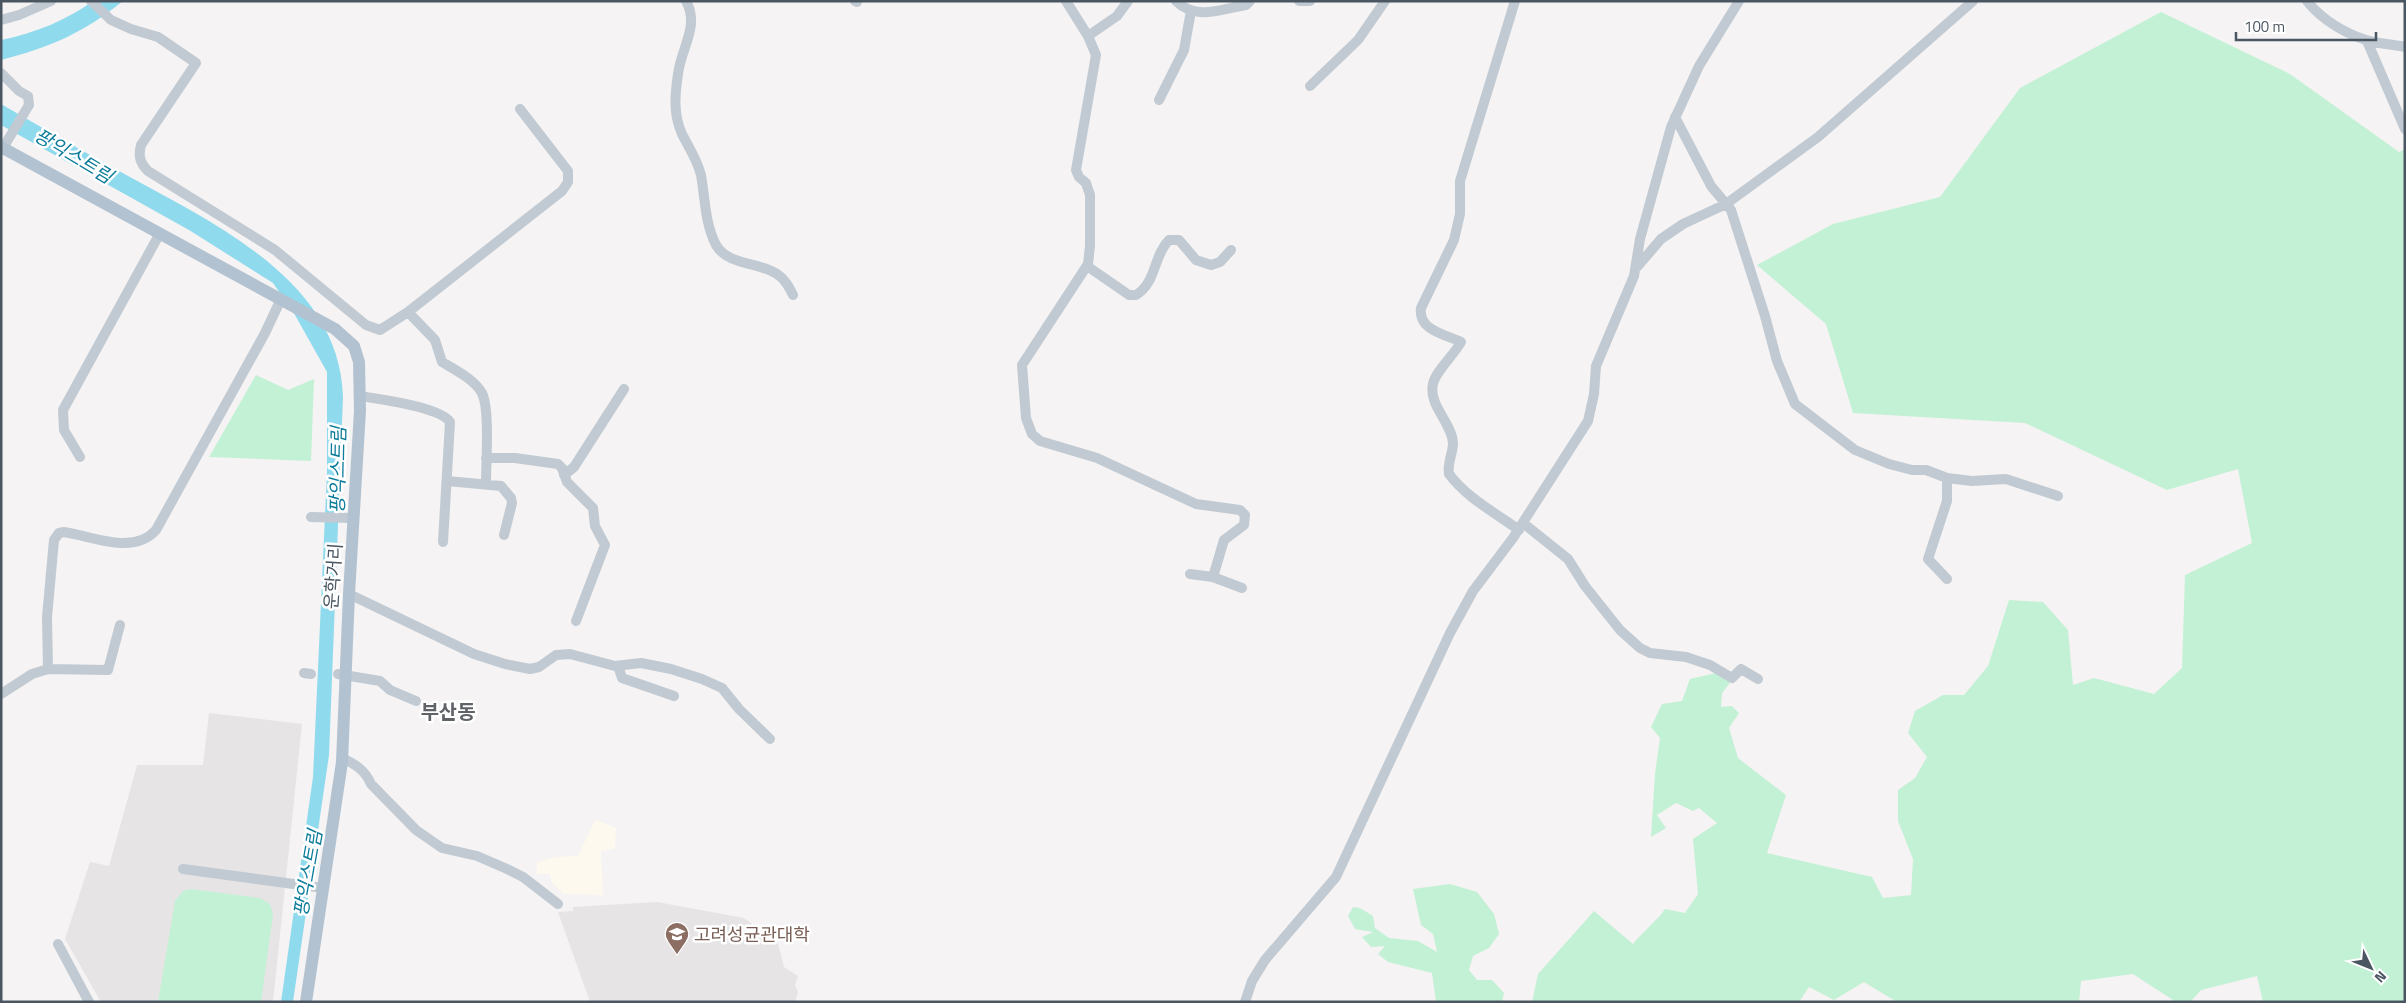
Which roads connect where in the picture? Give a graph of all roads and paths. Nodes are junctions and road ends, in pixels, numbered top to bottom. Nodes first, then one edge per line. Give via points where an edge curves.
1 (91, 1) edge
2 (686, 1) edge
3 (1066, 1) edge
4 (1128, 1) edge
5 (1176, 1) edge
6 (1250, 1) edge
7 (1299, 1) edge
8 (1310, 1) edge
9 (1385, 1) edge
10 (1515, 1) edge
11 (1739, 1) edge
12 (1973, 1) edge
13 (2307, 1) edge
14 (45, 2) edge
15 (1191, 11) junction
16 (1, 20) edge
17 (1088, 36) junction
18 (2367, 41) junction
19 (2405, 47) edge
20 (1, 73) edge
21 (1310, 86) dead end
22 (1159, 100) dead end
23 (520, 109) dead end
24 (1675, 117) junction
25 (2405, 130) edge
26 (2, 148) edge
27 (1726, 204) junction
28 (160, 233) junction
29 (1231, 250) dead end
30 (1087, 266) junction
31 (1635, 269) junction
32 (793, 295) dead end
33 (283, 300) junction
34 (408, 312) junction
35 (624, 389) dead end
36 (360, 396) junction
37 (80, 456) dead end
38 (486, 458) junction
39 (564, 475) junction
40 (1946, 478) junction
41 (447, 481) junction
42 (486, 483) junction
43 (2058, 496) dead end
44 (315, 518) dead end
45 (349, 518) junction
46 (1521, 526) junction
47 (504, 536) dead end
48 (443, 542) dead end
49 (1190, 574) dead end
50 (1213, 577) junction
51 (1947, 580) dead end
52 (1242, 588) dead end
53 (349, 594) junction
54 (576, 621) dead end
55 (120, 625) dead end
56 (618, 666) junction
57 (48, 668) junction
58 (342, 675) junction
59 (1758, 678) dead end
60 (1, 694) edge
61 (674, 696) dead end
62 (416, 701) dead end
63 (770, 739) dead end
64 (342, 758) junction
65 (183, 869) dead end
66 (318, 887) junction
67 (558, 904) dead end
68 (58, 944) dead end
69 (90, 1002) edge
70 (306, 1002) edge
71 (1245, 1002) edge

1 - 34 street via 111,20 158,37 196,63 141,145 141,164 148,171 275,250 366,325 380,330
2 - 32 street via 693,19 679,67 676,118 696,158 708,221 717,247 725,254 777,274
3 - 17 street
4 - 17 street via 1117,16
5 - 15 street via 1184,10
6 - 15 street via 1246,5 1202,14
7 - 8 street
9 - 21 street via 1358,40
10 - 46 street via 1460,181 1460,214 1454,240 1420,315 1426,326 1461,342 1432,385 1453,444 1449,474 1484,508
11 - 24 street via 1699,66
12 - 27 street via 1818,137
13 - 18 street via 2342,30
14 - 16 street
15 - 22 street via 1184,50
17 - 30 street via 1096,55 1076,170 1090,195
18 - 19 street
18 - 25 street
20 - 26 street via 28,96 29,105
23 - 34 street via 568,171 568,182 562,191
24 - 27 street via 1711,186
24 - 31 street via 1640,239
26 - 28 main road, 운학거리
27 - 31 street via 1683,224 1661,239
27 - 40 street via 1731,210 1765,316 1776,361 1795,404 1855,450 1889,464 1926,470
28 - 33 main road, 운학거리
28 - 37 street via 63,410 64,430
29 - 30 street via 1220,262 1211,265 1196,260 1179,240 1169,240 1158,257 1151,280 1136,295 1129,295
30 - 50 street via 1022,365 1026,418 1032,434 1040,441 1096,458 1196,504 1240,510 1245,516 1244,524 1224,540
31 - 46 street via 1596,366 1588,421
33 - 36 main road, 운학거리 via 335,329 354,346 359,362
33 - 57 street via 150,537 131,544 64,532 54,540 47,617
34 - 38 street via 435,340 442,362 470,380 481,392 485,406
35 - 39 street via 574,467
36 - 41 street via 397,401 442,414 448,419
36 - 45 main road, 운학거리
38 - 39 street via 549,461 558,464
38 - 42 street
39 - 54 street via 593,508 595,526 605,545
40 - 43 street via 1972,481 2006,479
40 - 51 street via 1947,501 1928,559
41 - 42 street
41 - 48 street
42 - 47 street via 501,486 511,498
44 - 45 street
45 - 53 main road, 운학거리
46 - 59 street via 1568,559 1620,630 1640,648 1650,653 1686,657 1710,665 1732,678 1741,669
46 - 71 street via 1473,591 1450,633 1336,877 1265,960 1252,981
49 - 50 street
50 - 52 street
53 - 56 street via 474,654 505,664 530,669 539,667 556,655 570,654
53 - 58 main road, 운학거리
55 - 57 street via 108,670
56 - 61 street via 622,678
56 - 63 street via 641,663 671,669 722,688
57 - 60 street
58 - 62 street via 380,681 390,690
58 - 64 main road, 운학거리
64 - 66 main road, 운학거리
64 - 67 street via 356,764 371,784 428,839 442,848 477,856 523,877
65 - 66 street
66 - 70 main road, 운학거리
68 - 69 street

